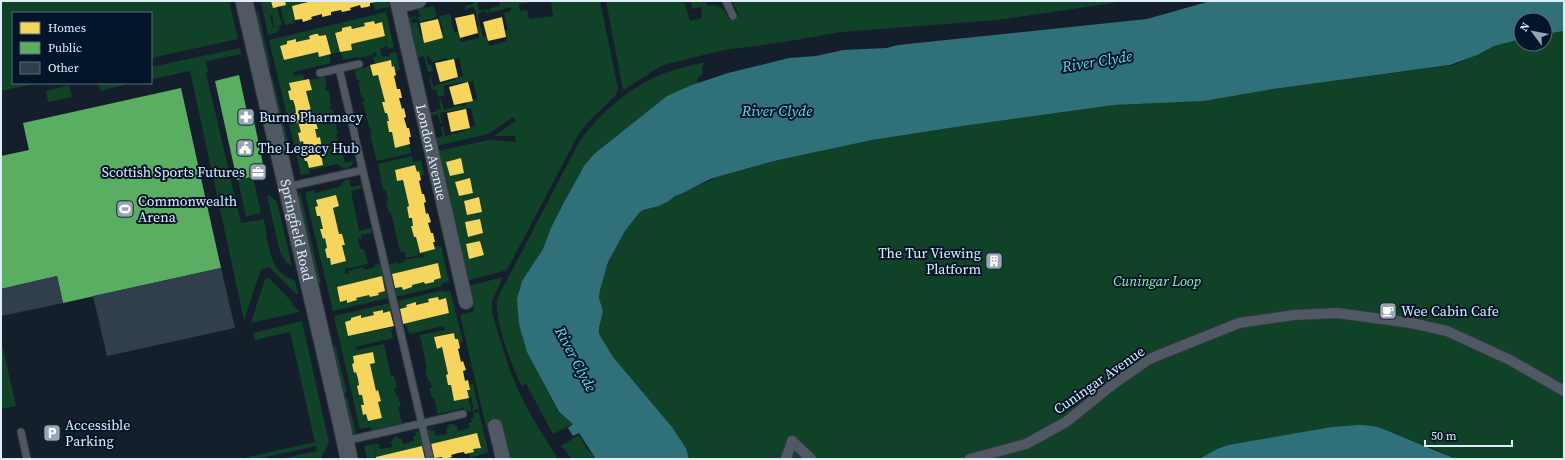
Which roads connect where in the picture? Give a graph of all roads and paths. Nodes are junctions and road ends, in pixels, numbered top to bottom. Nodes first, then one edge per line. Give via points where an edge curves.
1 (244, 1) edge
2 (419, 1) edge
3 (726, 1) edge
4 (398, 4) edge
5 (733, 16) dead end
6 (359, 64) dead end
7 (339, 68) junction
8 (320, 73) dead end
9 (363, 170) junction
10 (287, 187) junction
11 (466, 302) dead end
12 (1564, 391) edge
13 (463, 414) dead end
14 (422, 424) junction
15 (495, 426) dead end
16 (21, 432) dead end
17 (345, 441) junction
18 (27, 459) edge
19 (348, 459) edge
20 (430, 459) edge
21 (503, 459) edge
22 (786, 459) edge
23 (812, 459) edge
24 (970, 459) edge

1 - 10 street, Springfield Road
2 - 4 street
3 - 5 lane
4 - 11 street, London Avenue
6 - 7 lane
7 - 8 lane
7 - 9 lane
9 - 10 lane
9 - 14 lane
10 - 17 street, Springfield Road
12 - 24 street, Cuningar Avenue via 1510,360 1440,329 1411,322 1337,313 1286,316 1239,323 1159,355 1112,385 1066,422 1026,444
13 - 14 lane
14 - 17 lane
14 - 20 lane
15 - 21 street
16 - 18 lane
17 - 19 street, Springfield Road
22 - 23 street via 792,441

